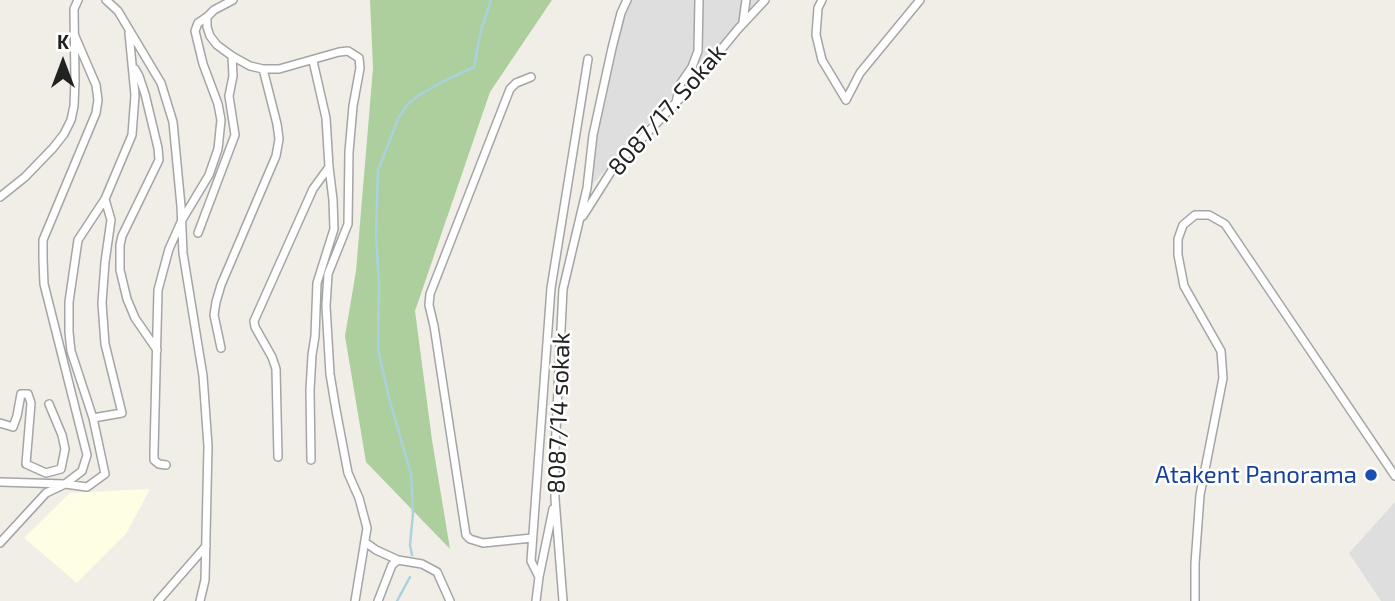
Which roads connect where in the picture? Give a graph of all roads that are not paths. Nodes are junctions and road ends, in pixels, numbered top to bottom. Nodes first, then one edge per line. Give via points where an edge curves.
1 (78, 0) edge
2 (106, 0) edge
3 (233, 0) edge
4 (627, 0) edge
5 (699, 0) edge
6 (746, 0) edge
7 (765, 0) edge
8 (822, 0) edge
9 (920, 0) edge
10 (208, 18) junction
11 (743, 23) junction
12 (128, 29) junction
13 (74, 34) junction
14 (232, 56) junction
15 (588, 60) dead end
16 (313, 61) junction
17 (133, 66) junction
18 (263, 69) junction
19 (531, 78) dead end
20 (676, 103) junction
21 (329, 167) junction
22 (0, 197) edge
23 (104, 199) junction
24 (182, 220) junction
25 (577, 226) junction
26 (198, 233) dead end
27 (221, 348) dead end
28 (158, 351) junction
29 (49, 404) dead end
30 (93, 418) junction
31 (0, 423) edge
32 (278, 457) dead end
33 (311, 460) dead end
34 (166, 465) dead end
35 (1395, 476) edge
36 (0, 482) edge
37 (65, 484) junction
38 (555, 499) junction
39 (532, 538) junction
40 (365, 542) junction
41 (0, 543) edge
42 (206, 546) junction
43 (398, 560) junction
44 (539, 577) junction
45 (158, 601) edge
46 (200, 601) edge
47 (355, 601) edge
48 (378, 601) edge
49 (450, 601) edge
50 (536, 601) edge
51 (563, 601) edge
52 (1195, 601) edge

1 - 13 street
2 - 12 street via 118,10
3 - 10 street
4 - 25 street, 8087/14 sokak via 598,110
5 - 20 street via 698,51
6 - 11 street
7 - 11 street, 8087/17. Sokak
8 - 9 street via 816,35 822,60 846,100 860,73
10 - 14 street via 210,36
10 - 24 street via 198,23 195,31 218,104 218,149 209,175
11 - 20 street, 8087/17. Sokak
12 - 17 street
12 - 24 street via 161,83 173,122
13 - 22 street via 71,120 53,148
13 - 37 street via 98,100 43,240 44,284 87,455 82,471
14 - 18 street
14 - 26 street via 229,96 234,135
15 - 39 street via 551,288
16 - 18 street
16 - 21 street via 326,118
16 - 40 street via 348,51 359,58 349,152 348,224 328,274 326,306 330,374 348,473 367,528
17 - 23 street via 132,135
17 - 28 street via 145,94 159,160 122,236 120,270 135,318
18 - 27 street via 279,139 216,302
19 - 39 street via 510,89 429,306 466,535 483,543
20 - 25 street, 8087/17. Sokak via 612,170
21 - 32 street via 313,189 254,321 276,369
21 - 33 street via 334,229 317,282
23 - 30 street via 78,240 69,302 71,351
23 - 30 street via 111,220 102,303 105,344 122,413
24 - 28 street via 158,290
24 - 42 street via 204,388
25 - 38 street, 8087/14 sokak via 563,289
28 - 34 street via 153,452 154,460
29 - 31 street via 65,449 61,469 46,473 26,464 28,394 21,394 13,427
30 - 37 street via 105,474 87,487
35 - 52 street via 1225,224 1209,215 1195,215 1183,225 1178,255 1184,286 1221,351 1223,378 1200,495
36 - 37 street
37 - 41 street via 47,493
38 - 44 street
38 - 51 street, 8087/14 sokak
39 - 44 street via 531,561
40 - 43 street
40 - 47 street
42 - 45 street
42 - 46 street
43 - 48 street
43 - 49 street via 437,572
44 - 50 street

